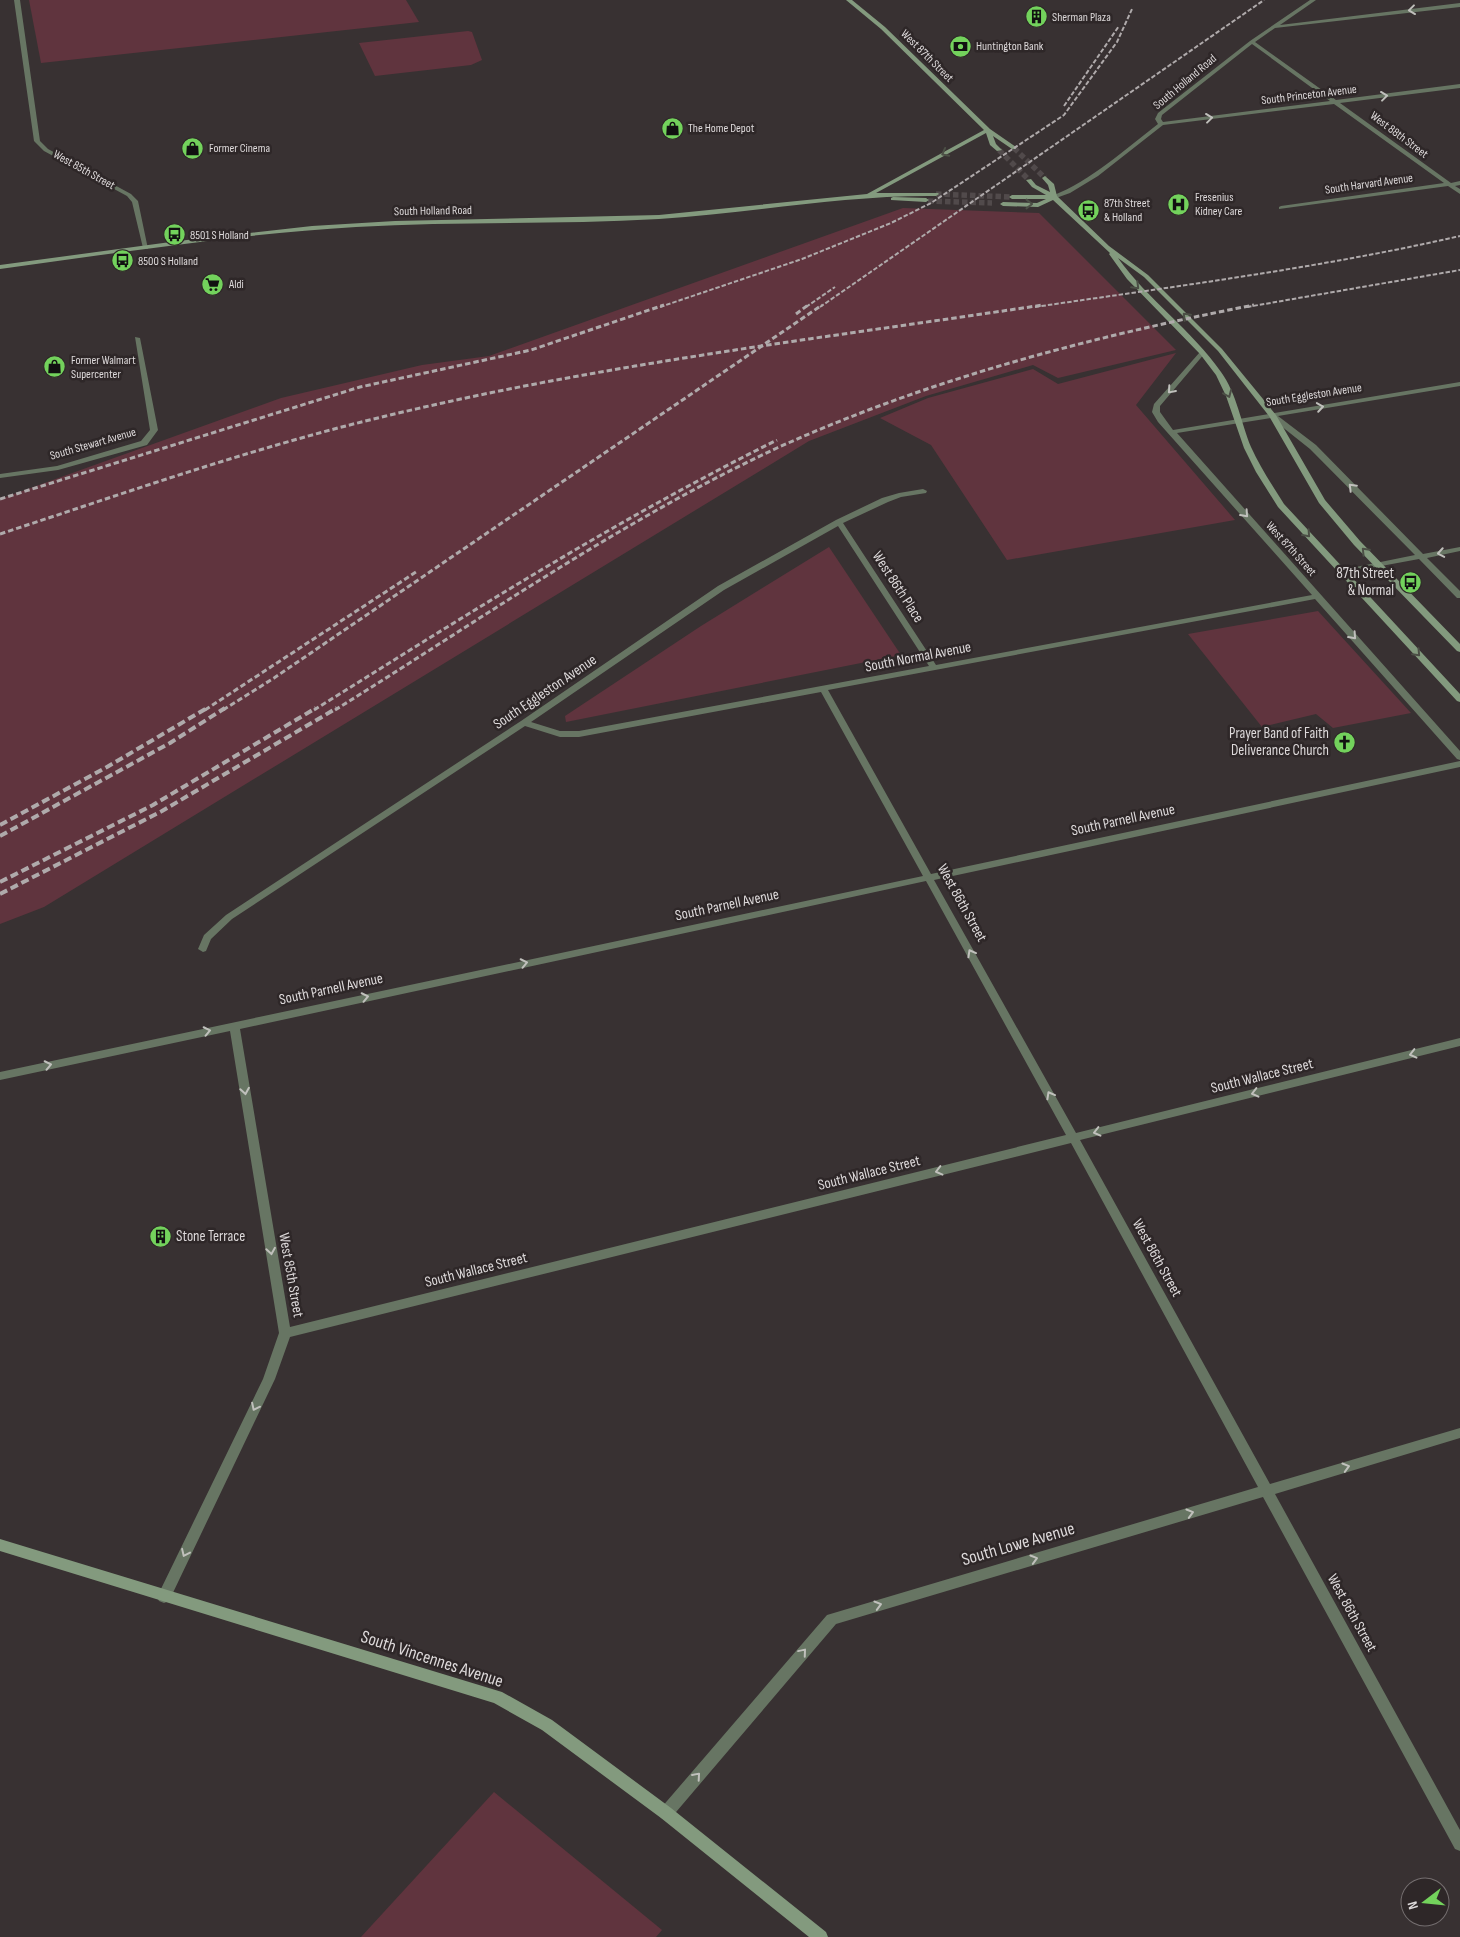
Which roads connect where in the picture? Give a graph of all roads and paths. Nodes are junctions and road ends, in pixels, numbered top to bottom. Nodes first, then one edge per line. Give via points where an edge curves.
1 (17, 0) edge
2 (849, 0) edge
3 (1313, 0) edge
4 (1460, 5) edge
5 (1274, 27) junction
6 (1252, 42) junction
7 (1460, 86) edge
8 (1336, 102) junction
9 (1161, 124) junction
10 (988, 130) junction
11 (1014, 148) tunnel mouth
12 (999, 150) tunnel mouth
13 (1045, 178) tunnel mouth
14 (1028, 180) tunnel mouth
15 (1460, 183) edge
16 (1448, 184) junction
17 (1460, 192) edge
18 (936, 194) tunnel mouth
19 (867, 196) junction
20 (1012, 197) tunnel mouth
21 (1054, 197) junction
22 (928, 200) tunnel mouth
23 (1003, 204) tunnel mouth
24 (1281, 208) dead end
25 (1107, 247) junction
26 (146, 248) junction
27 (0, 267) edge
28 (137, 338) dead end
29 (1202, 353) junction
30 (1460, 384) edge
31 (1272, 415) junction
32 (1238, 421) junction
33 (1172, 432) junction
34 (0, 476) edge
35 (923, 491) dead end
36 (839, 522) junction
37 (1460, 550) edge
38 (1421, 557) junction
39 (1378, 565) junction
40 (1341, 572) junction
41 (1318, 596) junction
42 (1460, 596) edge
43 (1460, 649) edge
44 (934, 668) junction
45 (823, 688) junction
46 (1460, 700) edge
47 (524, 723) junction
48 (1460, 757) edge
49 (1460, 764) edge
50 (930, 877) junction
51 (203, 949) dead end
52 (234, 1026) junction
53 (1460, 1042) edge
54 (0, 1076) edge
55 (1073, 1138) junction
56 (285, 1333) junction
57 (1460, 1433) edge
58 (1266, 1490) junction
59 (1, 1547) edge
60 (164, 1597) junction
61 (666, 1813) junction
62 (1460, 1844) edge
63 (820, 1937) edge

1 - 26 street, West 85th Street via 37,141 46,150 129,195 135,201
2 - 10 main road, West 87th Street via 873,18
3 - 5 street, South Holland Road
4 -> 5 street
5 - 6 street, South Holland Road
6 - 8 street, West 88th Street
6 - 9 street, South Holland Road via 1160,114
8 -> 7 street, South Princeton Avenue
9 -> 8 street, South Princeton Avenue
8 - 16 street, West 88th Street
9 - 21 street, South Holland Road via 1071,191
10 - 11 main road, West 87th Street
10 - 12 main road, West 87th Street via 993,145
10 -> 19 main road
13 - 21 main road, West 87th Street via 1051,184
14 - 21 main road, West 87th Street
15 - 16 street, South Harvard Avenue
16 - 17 street, West 88th Street
16 - 24 street, South Harvard Avenue
18 - 19 main road, South Holland Road
19 - 22 main road, South Holland Road
19 - 26 main road, South Holland Road via 658,217 353,225
20 - 21 main road, South Holland Road
23 -> 21 main road, South Holland Road via 1038,205
21 - 25 main road, West 87th Street
25 -> 29 main road, West 87th Street via 1129,278
31 -> 25 main road, West 87th Street via 1220,350 1146,276
26 - 27 main road, South Holland Road
28 - 34 street, South Stewart Avenue via 154,430 144,443 58,468
29 -> 32 main road, West 87th Street via 1219,374
29 -> 33 street, West 87th Street via 1157,406 1156,412
31 -> 30 street, South Eggleston Avenue
31 - 32 street, South Eggleston Avenue
38 -> 31 street, West 87th Street via 1313,447
39 -> 31 main road, West 87th Street via 1322,501
32 - 33 street, South Eggleston Avenue
32 -> 40 main road, West 87th Street via 1260,472 1281,505
33 -> 41 street, West 87th Street
35 - 36 street, South Eggleston Avenue via 892,497
36 - 44 street, West 86th Place
36 - 47 street, South Eggleston Avenue via 722,588
37 -> 38 street
38 - 39 street
38 - 42 street, West 87th Street
39 - 40 street
39 - 43 main road, West 87th Street
40 -> 46 main road, West 87th Street
41 - 44 street, South Normal Avenue
41 -> 48 street, West 87th Street
44 - 45 street, South Normal Avenue
45 - 47 street, South Normal Avenue via 579,734 560,734
45 - 50 street, West 86th Street
47 - 51 street, South Eggleston Avenue via 230,917 207,937
49 - 50 street, South Parnell Avenue
52 -> 50 street, South Parnell Avenue
55 -> 50 street, West 86th Street
54 -> 52 street, South Parnell Avenue
52 -> 56 street, West 85th Street
53 -> 55 street, South Wallace Street
55 -> 56 street, South Wallace Street
55 - 58 street, West 86th Street
56 -> 60 street, West 85th Street via 269,1379
58 -> 57 street, South Lowe Avenue
61 -> 58 street, South Lowe Avenue via 832,1619
58 - 62 street, West 86th Street
59 - 60 main road, South Vincennes Avenue
60 - 61 main road, South Vincennes Avenue via 497,1697 547,1725
61 - 63 main road, South Vincennes Avenue

